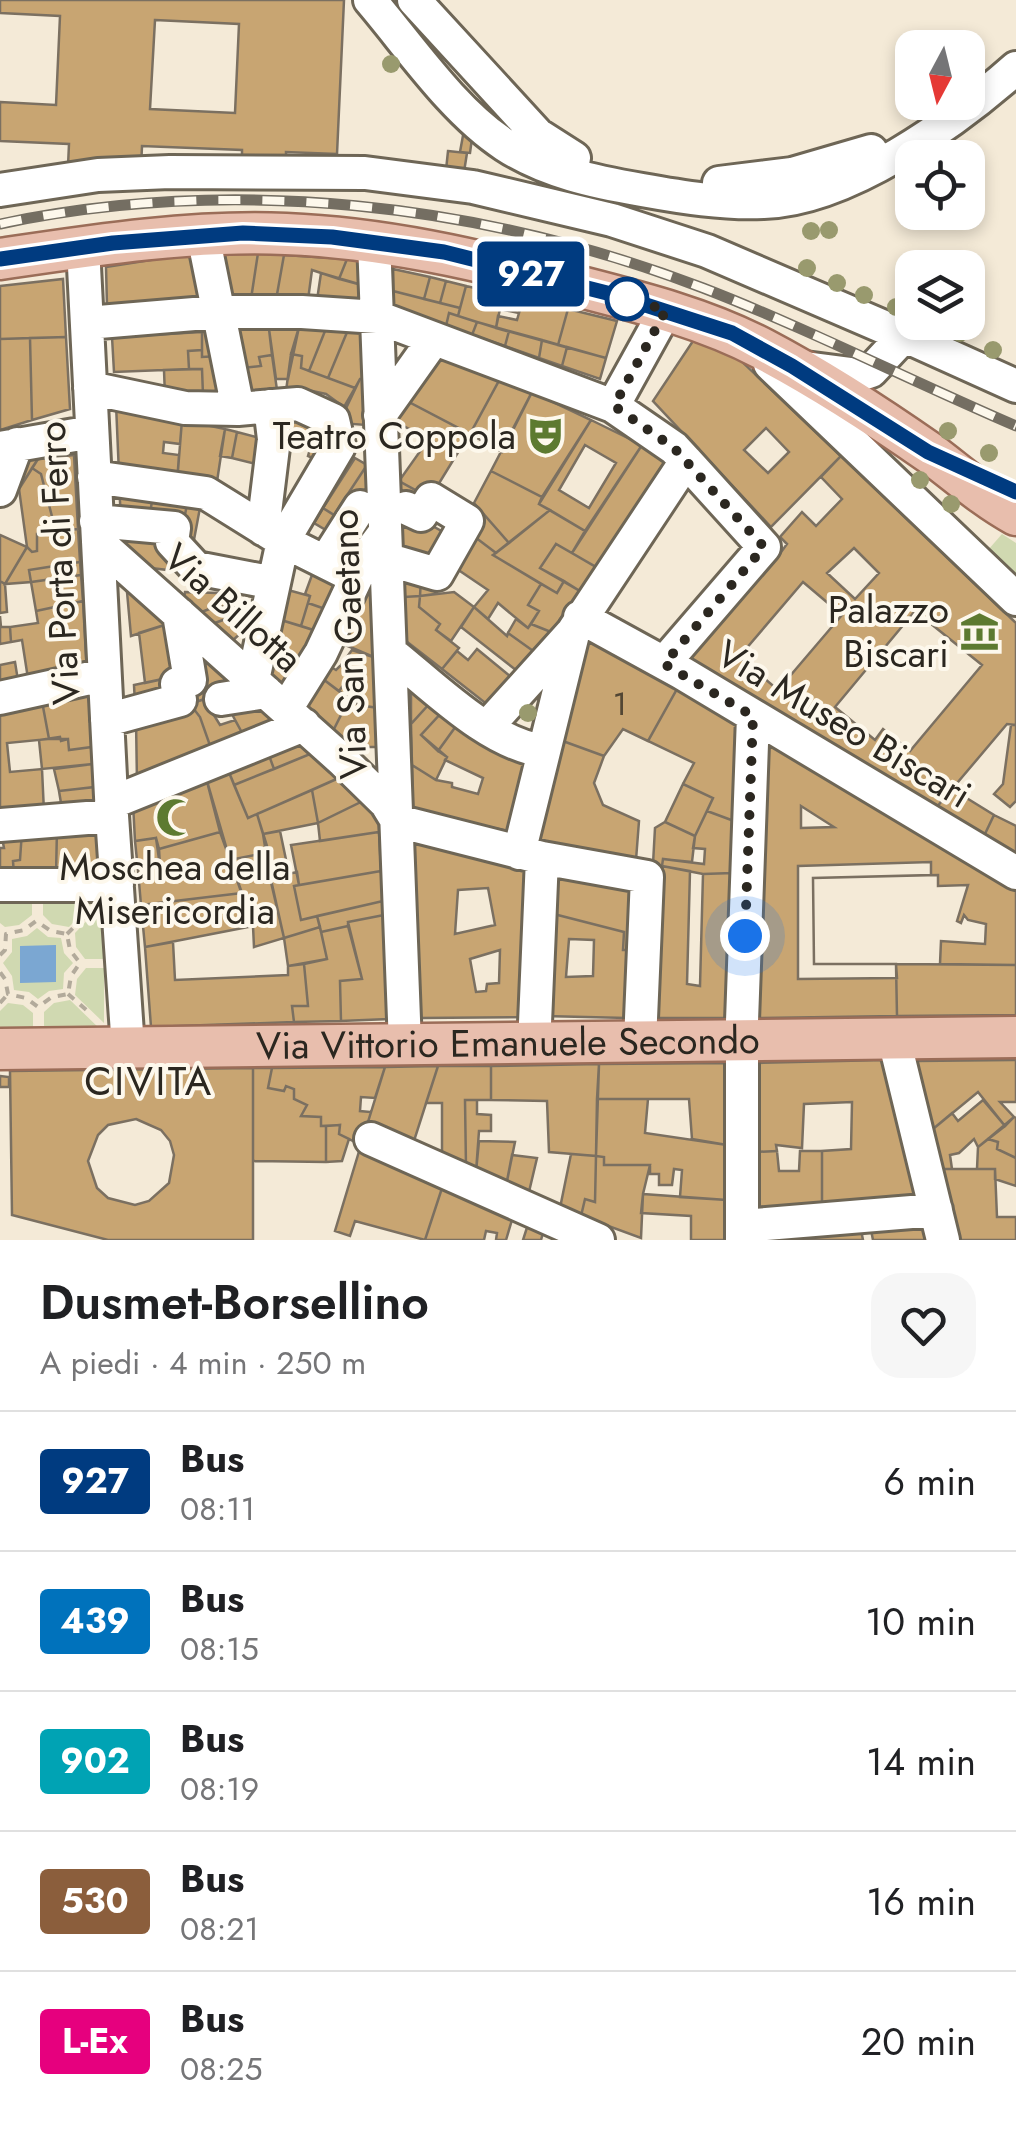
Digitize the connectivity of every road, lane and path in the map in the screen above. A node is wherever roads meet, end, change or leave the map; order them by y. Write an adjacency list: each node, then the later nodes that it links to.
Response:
1 (370, 0): 4 (street)
2 (414, 0): 4 (street)
3 (1016, 68): 4 (street)
4 (945, 122)
5 (0, 168): 6 (street)
6 (98, 175): 7 (street); 16 (street)
7 (0, 190)
8 (202, 235): 9 (main road); 10 (main road); 13 (street)
9 (374, 241): 12 (main road); 14 (street, Via San Gaetano)
10 (83, 246): 11 (main road); 15 (street, Via Porta di Ferro)
11 (0, 259)
12 (666, 310): 17 (main road); 25 (street)
13 (218, 312): 14 (street); 15 (street); 24 (street)
14 (377, 316): 18 (street); 26 (street, Via San Gaetano)
15 (87, 324): 23 (street, Via Porta di Ferro)
16 (895, 332)
17 (732, 333): 21 (main road); 44 (street)
18 (434, 339): 25 (street); 26 (street)
19 (900, 340): 21 (street)
20 (914, 340): 22 (street)
21 (792, 366): 29 (main road)
22 (1016, 386)
23 (90, 388): 24 (street); 27 (street, Via Porta di Ferro)
24 (269, 406): 36 (street); 36 (street)
25 (614, 406): 30 (street)
26 (380, 414): 38 (street, Via San Gaetano)
27 (92, 432): 28 (street); 31 (street, Via Porta di Ferro)
28 (9, 446): 32 (street)
29 (928, 452): 33 (main road); 35 (main road)
30 (680, 454): 46 (street); 48 (street)
31 (94, 477): 36 (street); 37 (street, Via Porta di Ferro)
32 (0, 490)
33 (1016, 492)
34 (360, 508): 39 (street)
35 (1016, 515)
36 (280, 529): 39 (street); 43 (street)
37 (97, 532): 40 (street); 42 (street, Via Billotta); 49 (street, Via Porta di Ferro)
38 (392, 533): 41 (street); 47 (street, Via San Gaetano)
39 (325, 562): 41 (street)
40 (196, 568): 42 (street); 43 (street)
41 (356, 578): 52 (street)
42 (151, 589): 45 (street, Via Billotta)
43 (272, 592): 52 (street)
44 (1016, 599)
45 (179, 614): 52 (street, Via Billotta); 54 (street)
46 (577, 624): 48 (street, Via Museo Biscari); 55 (street); 56 (street)
47 (390, 652): 55 (street); 57 (street, Via San Gaetano)
48 (673, 668): 53 (street, Via Museo Biscari)
49 (104, 675): 50 (street); 54 (street, Via Porta di Ferro)
50 (0, 698)
51 (222, 699): 52 (street)
52 (277, 702): 58 (street, Via Billotta); 59 (street)
53 (753, 716): 63 (street, Via Museo Biscari); 77 (street)
54 (107, 720): 59 (street, Via Porta di Ferro)
55 (487, 727): 56 (street)
56 (544, 751): 62 (street)
57 (394, 759): 58 (street); 60 (street, Via San Gaetano)
58 (342, 760): 60 (street, Via Billotta)
59 (111, 810): 61 (street); 64 (street, Via Porta di Ferro)
60 (397, 821): 62 (street); 79 (street, Via San Gaetano)
61 (0, 824)
62 (531, 856): 74 (street); 78 (street)
63 (1016, 874)
64 (116, 880): 65 (street); 80 (street, Via Porta di Ferro)
65 (0, 885)
66 (0, 928): 67 (path)
67 (6, 934): 68 (path); 71 (path)
68 (0, 955)
69 (0, 972): 70 (path)
70 (8, 994): 71 (path); 72 (path)
71 (68, 994): 73 (path)
72 (0, 1003)
73 (96, 1019)
74 (536, 1023)
75 (1016, 1038): 76 (main road, Via Vittorio Emanuele Secondo)
76 (894, 1039): 77 (main road, Via Vittorio Emanuele Secondo); 83 (street)
77 (742, 1040): 78 (main road, Via Vittorio Emanuele Secondo); 84 (street)
78 (640, 1042): 79 (main road, Via Vittorio Emanuele Secondo)
79 (406, 1044): 80 (main road, Via Vittorio Emanuele Secondo)
80 (128, 1048): 81 (main road, Via Vittorio Emanuele Secondo)
81 (0, 1049)
82 (371, 1139): 85 (street)
83 (940, 1225): 84 (street)
84 (742, 1233)
85 (598, 1240)

